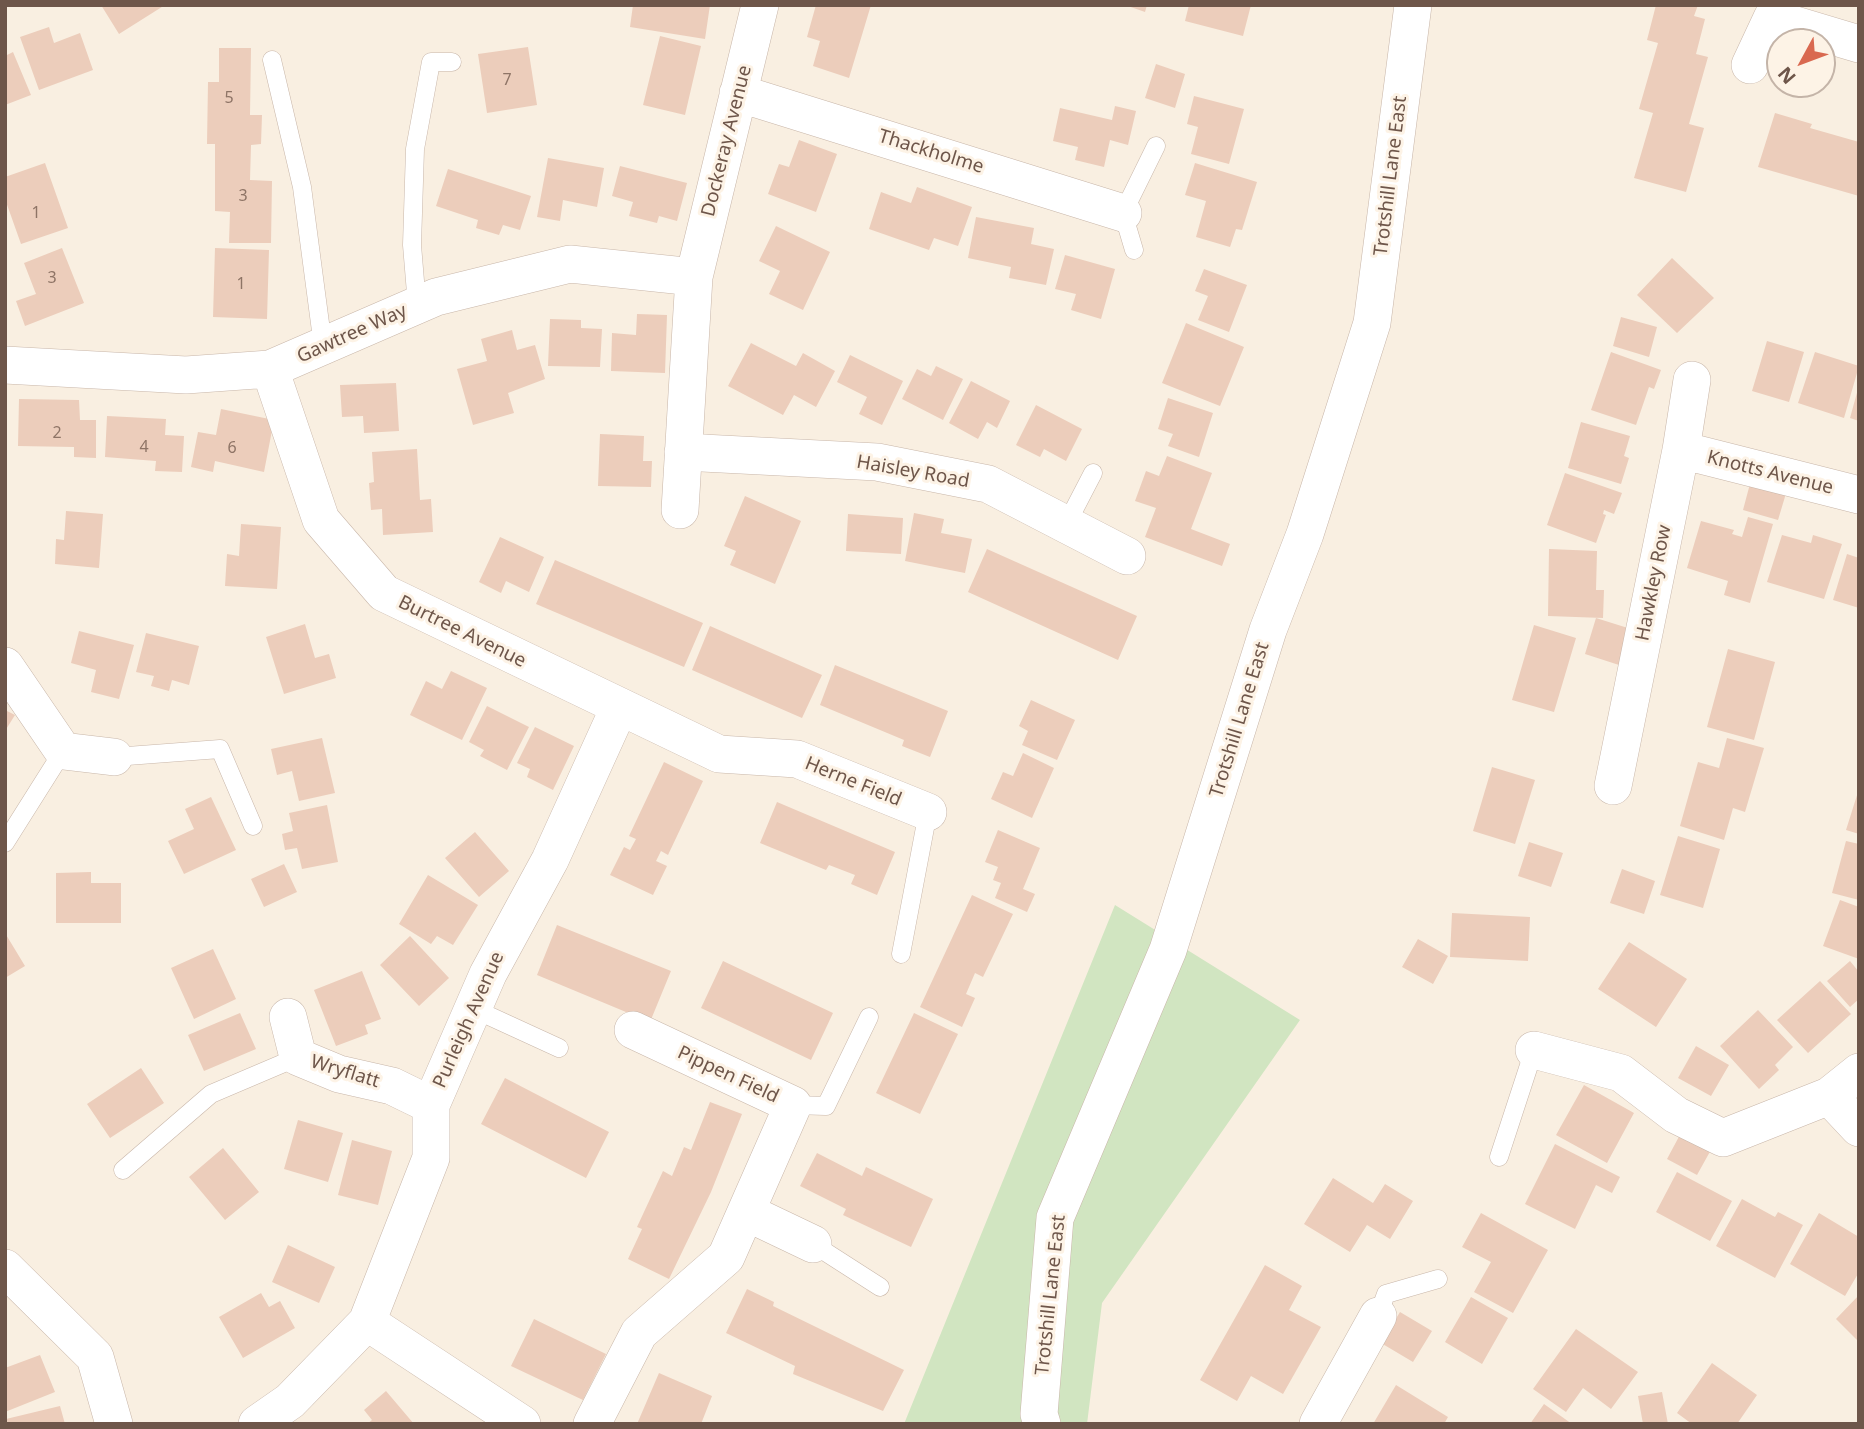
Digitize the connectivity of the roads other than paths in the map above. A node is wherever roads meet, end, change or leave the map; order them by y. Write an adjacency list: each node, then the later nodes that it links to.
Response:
1 (760, 5): 8 (street, Dockeray Avenue)
2 (1413, 5): 59 (street, Trotshill Lane East)
3 (1774, 12): 4 (street); 7 (street)
4 (1859, 44)
5 (272, 60): 14 (lane)
6 (452, 62): 13 (lane)
7 (1749, 65)
8 (738, 93): 10 (street, Thackholme); 12 (street, Dockeray Avenue)
9 (1156, 146): 10 (lane)
10 (1123, 213): 11 (lane)
11 (1134, 250)
12 (694, 277): 13 (street, Gawtree Way); 19 (street)
13 (417, 305): 14 (street, Gawtree Way)
14 (323, 346): 16 (street, Gawtree Way)
15 (5, 365): 16 (street, Gawtree Way)
16 (270, 369): 26 (street, Burtree Avenue)
17 (1692, 380): 18 (street, Hawkley Row)
18 (1681, 450): 21 (street, Knotts Avenue); 29 (street, Hawkley Row)
19 (683, 452): 22 (street); 23 (street, Haisley Road)
20 (1093, 473): 23 (lane)
21 (1859, 495)
22 (680, 510)
23 (1066, 525): 24 (street, Haisley Road)
24 (1127, 556)
25 (5, 666): 27 (street)
26 (619, 708): 30 (street, Herne Field); 34 (street, Purleigh Avenue)
27 (64, 751): 28 (street); 32 (lane)
28 (114, 757): 31 (lane)
29 (1613, 786)
30 (928, 812): 33 (lane)
31 (253, 826)
32 (5, 843)
33 (901, 954)
34 (474, 1009): 38 (lane); 43 (street, Purleigh Avenue)
35 (288, 1017): 40 (street, Wryflatt)
36 (869, 1017): 44 (lane)
37 (633, 1030): 44 (street, Pippen Field)
38 (559, 1048)
39 (1534, 1050): 42 (street); 46 (lane)
40 (298, 1057): 43 (street, Wryflatt); 47 (lane)
41 (1859, 1072): 42 (street)
42 (1829, 1096): 45 (street)
43 (431, 1105): 54 (street, Purleigh Avenue)
44 (793, 1105): 48 (street, Pippen Field)
45 (1859, 1128)
46 (1499, 1157)
47 (122, 1170)
48 (748, 1213): 49 (street); 58 (street, Pippen Field)
49 (813, 1244): 52 (lane)
50 (5, 1268): 55 (street)
51 (1438, 1279): 53 (lane)
52 (880, 1287)
53 (1378, 1315): 60 (street)
54 (367, 1321): 56 (street, Purleigh Avenue); 57 (street)
55 (114, 1424)
56 (257, 1424)
57 (522, 1424)
58 (592, 1424)
59 (1042, 1424)
60 (1318, 1424)

